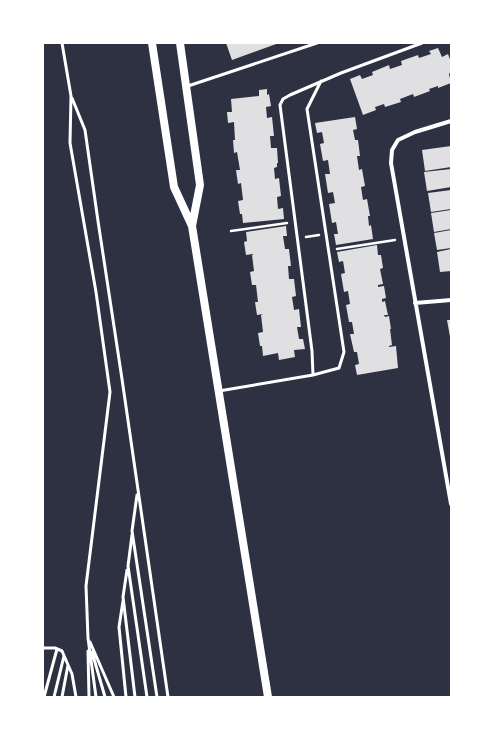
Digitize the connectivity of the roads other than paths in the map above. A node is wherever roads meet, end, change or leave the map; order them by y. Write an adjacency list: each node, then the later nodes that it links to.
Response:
1 (62, 43): 8 (lane)
2 (152, 43): 10 (main road)
3 (180, 43): 7 (main road)
4 (317, 43): 7 (lane)
5 (422, 43): 6 (lane)
6 (321, 81): 13 (lane); 13 (lane)
7 (186, 87): 10 (main road)
8 (71, 96): 15 (lane); 20 (lane)
9 (451, 120): 12 (street)
10 (192, 226): 14 (main road)
11 (451, 300): 12 (street)
12 (415, 302): 16 (street)
13 (313, 375): 14 (lane)
14 (219, 391): 40 (main road)
15 (138, 490): 17 (lane); 39 (lane)
16 (451, 504)
17 (132, 531): 18 (lane); 38 (lane)
18 (128, 566): 19 (lane); 37 (lane)
19 (123, 597): 35 (lane); 36 (lane)
20 (88, 638): 31 (lane); 32 (lane); 33 (lane); 34 (lane)
21 (43, 648): 22 (lane)
22 (57, 649): 23 (lane); 26 (lane)
23 (64, 655): 24 (lane); 27 (lane)
24 (68, 665): 25 (lane); 28 (lane)
25 (74, 686): 29 (lane); 30 (lane)
26 (44, 697)
27 (54, 697)
28 (62, 697)
29 (73, 697)
30 (76, 697)
31 (89, 697)
32 (96, 697)
33 (105, 697)
34 (114, 697)
35 (126, 697)
36 (135, 697)
37 (147, 697)
38 (157, 697)
39 (168, 697)
40 (268, 697)

